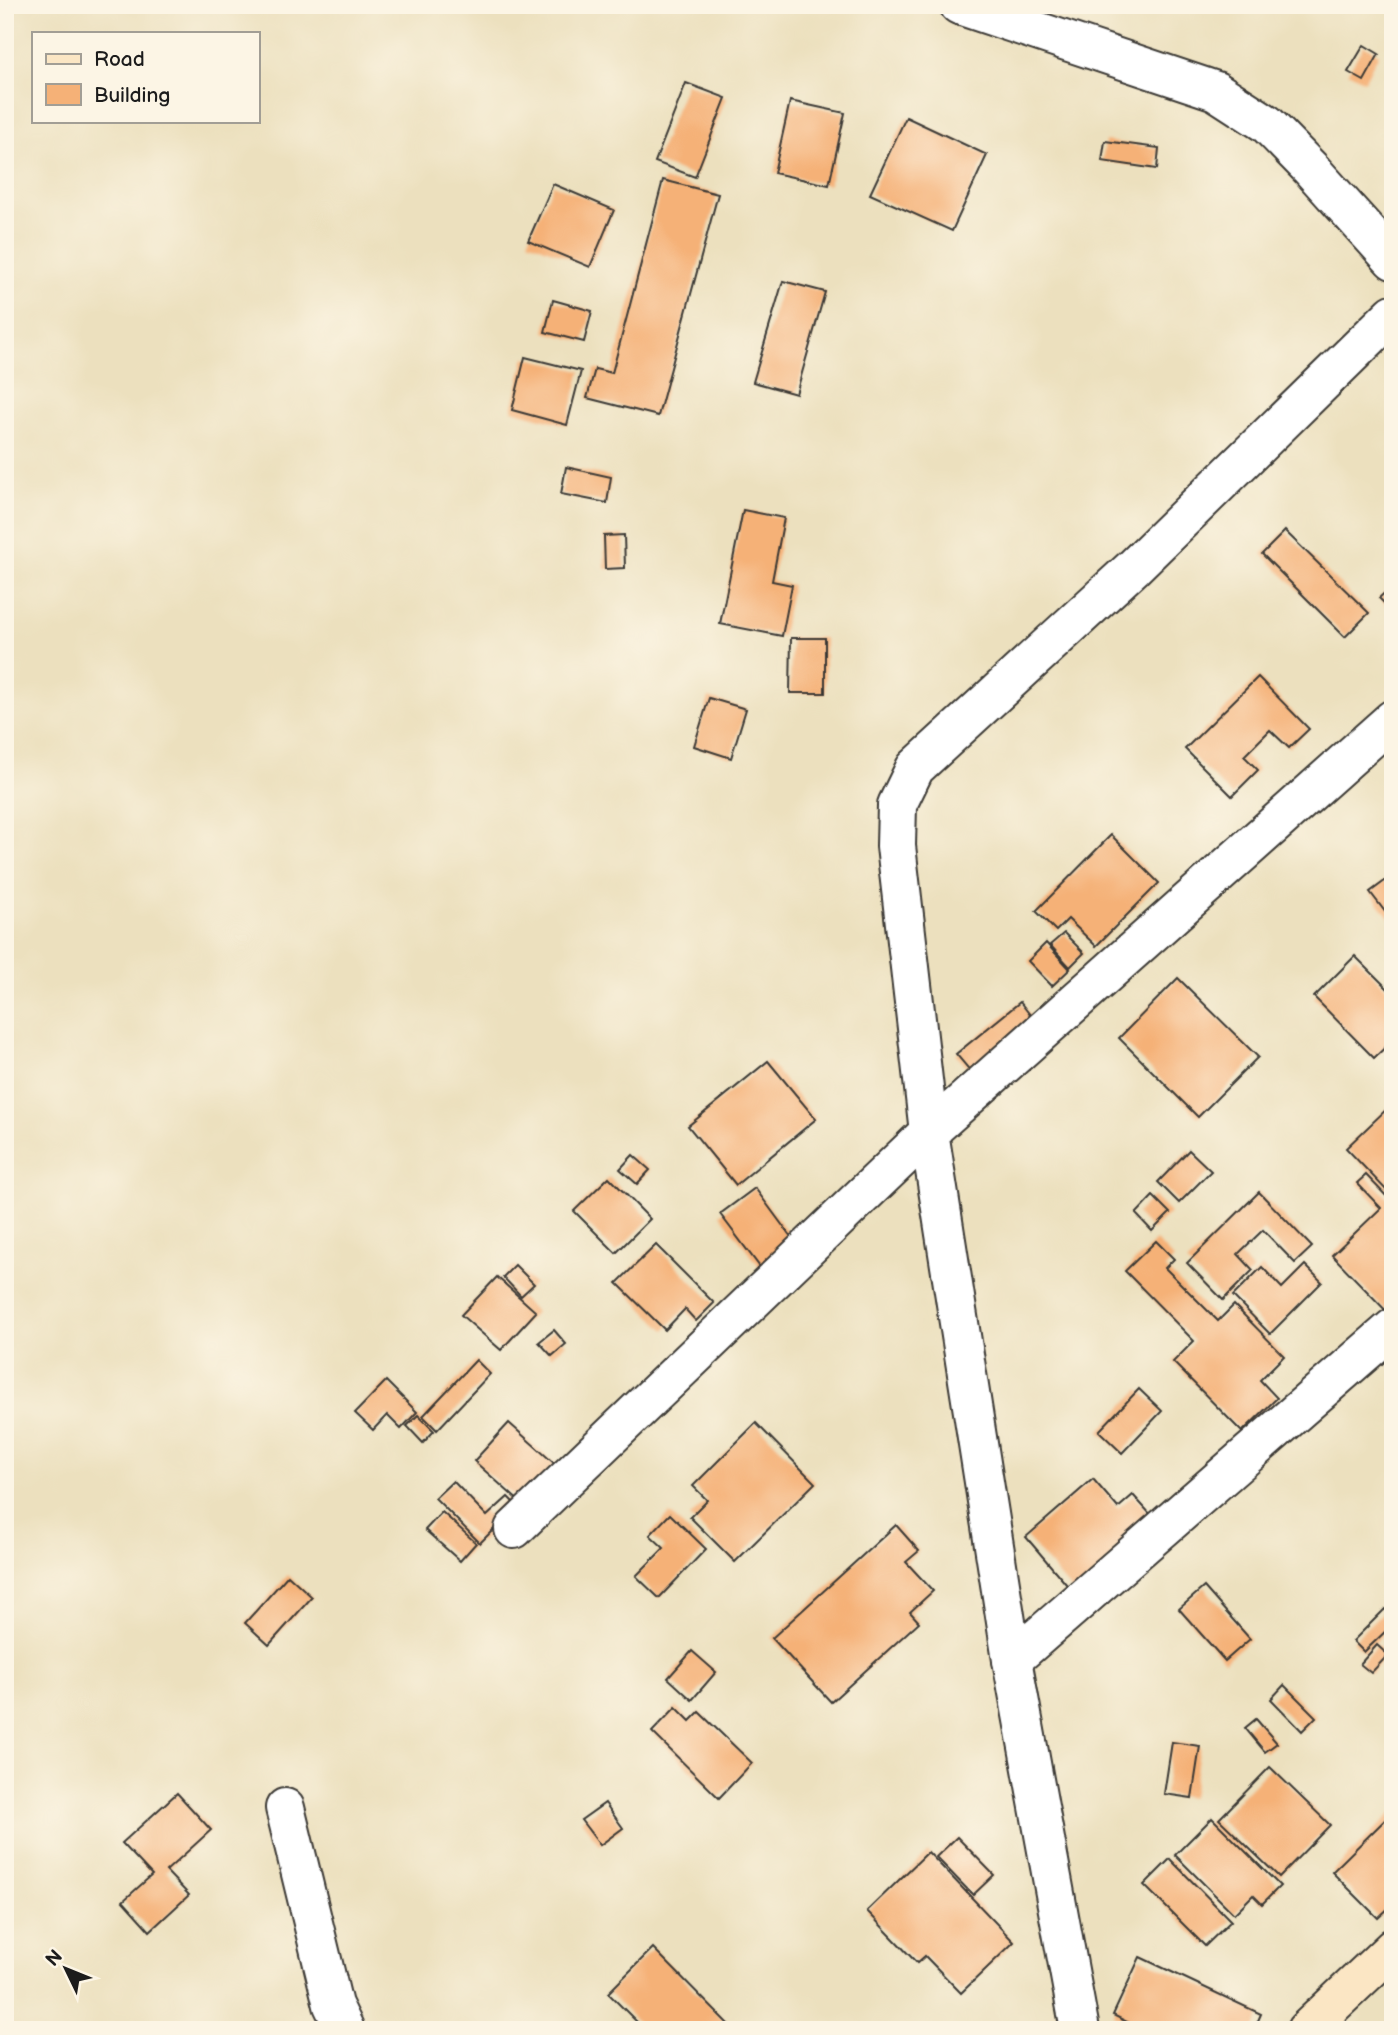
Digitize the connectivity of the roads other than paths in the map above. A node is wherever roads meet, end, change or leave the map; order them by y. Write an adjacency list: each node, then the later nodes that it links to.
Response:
1 (959, 5): 2 (street)
2 (1393, 260)
3 (1393, 314): 5 (street)
4 (1393, 719): 5 (street)
5 (929, 1132): 7 (street); 8 (street)
6 (1393, 1328): 8 (street)
7 (514, 1529)
8 (1012, 1660): 12 (street)
9 (285, 1808): 11 (street)
10 (1393, 1948): 13 (main road)
11 (345, 2030)
12 (1080, 2030)
13 (1306, 2030)

